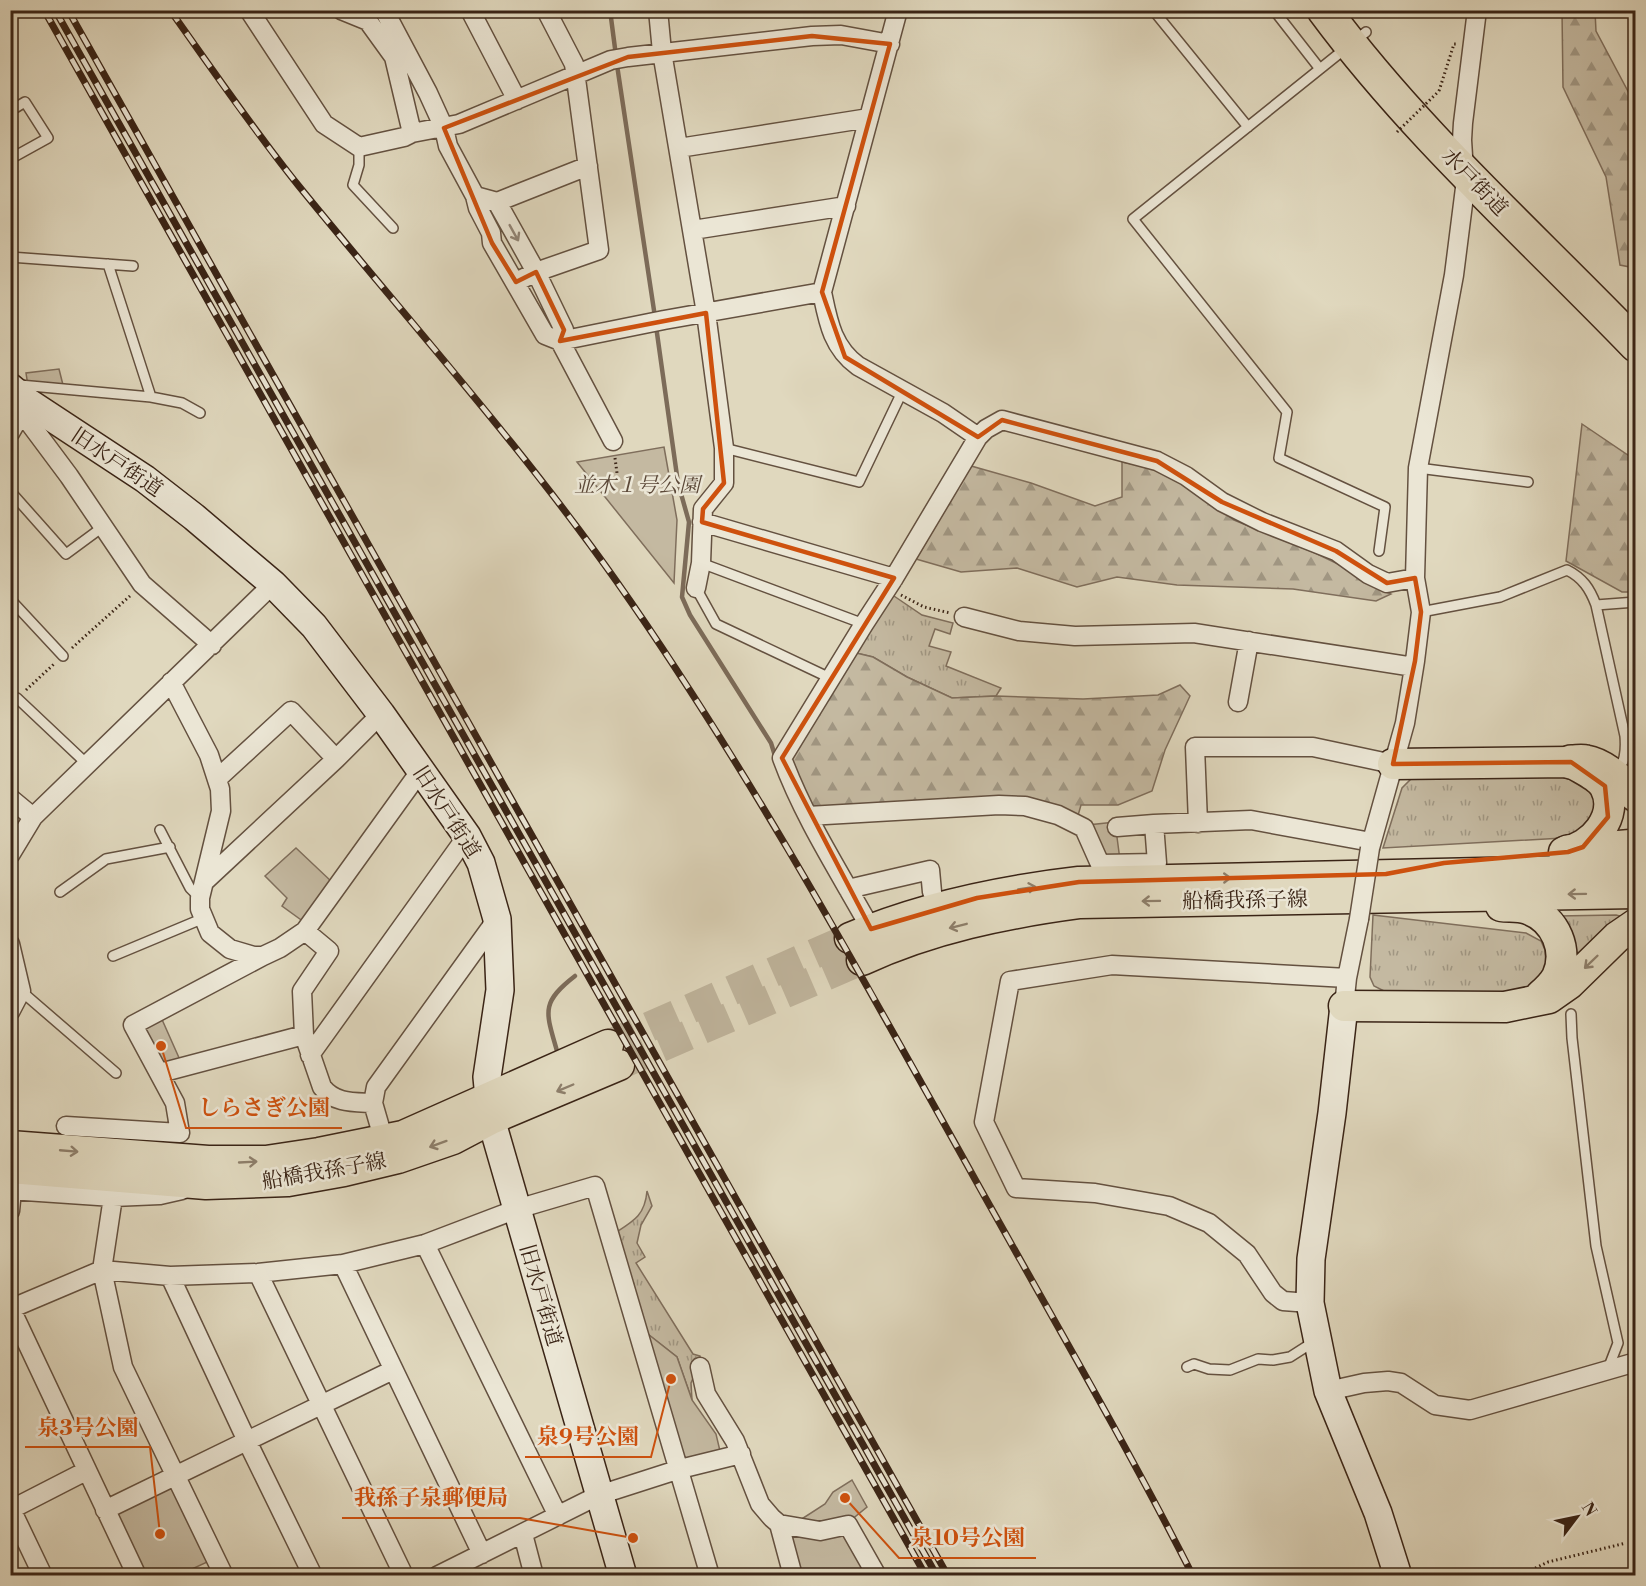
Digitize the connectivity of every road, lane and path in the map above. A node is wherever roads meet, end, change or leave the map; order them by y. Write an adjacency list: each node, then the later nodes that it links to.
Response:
1 (249, 10): 26 (street)
2 (341, 10): 24 (street)
3 (384, 10): 22 (street)
4 (470, 10): 18 (street)
5 (546, 10): 17 (street)
6 (898, 10): 13 (street)
7 (1153, 10): 21 (lane)
8 (1274, 10): 16 (lane)
9 (1324, 10): 12 (highway, 水戸街道)
10 (1477, 10): 25 (street)
11 (664, 11): 15 (street)
12 (1355, 29): 16 (lane); 25 (highway, 水戸街道); 30 (highway, 水戸街道)
13 (890, 44): 15 (street); 20 (street)
14 (1454, 44): 23 (path, bridge)
15 (662, 52): 17 (street); 27 (street)
16 (1320, 69): 21 (lane)
17 (576, 75): 18 (street); 29 (street)
18 (516, 100): 22 (street)
19 (10, 111): 28 (lane)
20 (869, 118): 27 (street); 33 (street)
21 (1248, 127): 60 (lane)
22 (444, 128): 24 (street); 31 (street)
23 (1397, 132)
24 (412, 133): 26 (street)
25 (1462, 140): 30 (street); 43 (highway, 水戸街道)
26 (359, 147): 34 (lane)
27 (680, 148): 35 (street)
28 (10, 159)
29 (588, 166): 32 (street); 39 (street)
30 (1465, 173): 43 (highway, 水戸街道); 55 (street)
31 (475, 196): 32 (street); 40 (street)
32 (497, 202): 39 (street, one-way to 39)
33 (846, 206): 35 (street); 41 (street)
34 (393, 228)
35 (693, 230): 42 (street)
36 (10, 257): 37 (lane)
37 (108, 264): 38 (lane); 49 (lane)
38 (132, 266)
39 (536, 272): 40 (street); 44 (street)
40 (516, 282): 44 (street)
41 (822, 292): 42 (street); 47 (street)
42 (706, 313): 44 (street); 54 (street)
43 (1621, 316): 45 (highway, 水戸街道); 46 (highway)
44 (560, 341): 53 (street)
45 (1635, 345)
46 (1635, 358)
47 (903, 390): 52 (street); 54 (lane)
48 (18, 397): 49 (lane); 51 (street); 59 (street); 64 (street, 旧水戸街道)
49 (151, 397): 50 (lane)
50 (200, 412)
51 (10, 433)
52 (978, 437): 62 (street); 63 (street)
53 (613, 441)
54 (724, 447): 58 (street)
55 (1418, 468): 56 (lane); 62 (street)
56 (1528, 482)
57 (10, 491): 59 (lane)
58 (702, 522): 61 (street); 63 (street)
59 (104, 526): 65 (street)
60 (1379, 551)
61 (700, 563): 66 (street); 72 (lane)
62 (1415, 578): 70 (street)
63 (891, 583): 71 (path); 72 (street)
64 (273, 584): 74 (street); 81 (street, 旧水戸街道)
65 (142, 585): 74 (street); 75 (path)
66 (696, 588): 77 (lane)
67 (10, 599): 75 (lane)
68 (1635, 602): 69 (lane)
69 (1596, 605): 70 (lane); 88 (lane)
70 (1420, 612): 76 (street)
71 (964, 617): 73 (street)
72 (864, 624): 77 (street)
73 (1249, 641): 76 (street); 80 (street)
74 (212, 645): 78 (street)
75 (63, 656): 79 (path)
76 (1414, 667): 84 (street)
77 (830, 678): 90 (street)
78 (171, 682): 85 (street); 87 (street)
79 (17, 698): 85 (lane)
80 (1238, 702)
81 (381, 714): 82 (street); 86 (street, 旧水戸街道)
82 (336, 759): 87 (street); 106 (street)
83 (1571, 762): 84 (main road); 88 (highway)
84 (1393, 764): 92 (street); 97 (street)
85 (87, 765): 91 (street)
86 (421, 770): 96 (street, 旧水戸街道); 113 (street)
87 (217, 779): 106 (street)
88 (1618, 786): 101 (main road)
89 (10, 798): 91 (street)
90 (808, 816): 102 (street); 105 (street)
91 (33, 817): 100 (street)
92 (1198, 823): 93 (street); 97 (street)
93 (1155, 824): 94 (street); 102 (street)
94 (1118, 827)
95 (160, 830): 99 (lane)
96 (467, 836): 111 (street, 旧水戸街道); 123 (street)
97 (1371, 845): 118 (street, bridge)
98 (1635, 846): 101 (highway)
99 (170, 847): 106 (lane); 107 (lane)
100 (10, 855)
101 (1571, 862): 103 (highway); 104 (main road, 船橋我孫子線)
102 (1159, 871): 104 (main road, 船橋我孫子線, one-way to 104); 114 (main road, 船橋我孫子線, one-way to 102)
103 (1635, 871)
104 (1394, 885): 109 (main road, 船橋我孫子線, one-way to 104); 114 (main road, 船橋我孫子線, one-way to 114); 120 (main road)
105 (848, 889): 108 (street); 114 (street)
106 (202, 890): 110 (street)
107 (60, 892)
108 (932, 892)
109 (1635, 893)
110 (204, 918): 116 (lane); 117 (street)
111 (497, 919): 127 (street); 128 (street, 旧水戸街道)
112 (1635, 924): 120 (main road, one-way to 120)
113 (306, 931): 117 (street); 122 (street)
114 (861, 942)
115 (10, 944): 119 (street)
116 (112, 956)
117 (263, 956): 125 (street)
118 (1345, 992): 120 (main road); 142 (street); 142 (street)
119 (14, 1003): 126 (lane)
120 (1523, 1004)
121 (1571, 1014): 149 (lane)
122 (304, 1035): 123 (street); 125 (street)
123 (310, 1055): 127 (street)
124 (613, 1055): 128 (main road, 船橋我孫子線)
125 (160, 1073): 129 (street)
126 (116, 1074)
127 (373, 1103): 130 (street)
128 (489, 1108): 130 (main road, 船橋我孫子線); 133 (main road, 船橋我孫子線, one-way to 133); 135 (street, 旧水戸街道)
129 (66, 1126)
130 (384, 1141): 131 (main road, 船橋我孫子線, one-way to 130)
131 (10, 1146)
132 (11, 1182): 133 (main road, 船橋我孫子線); 134 (street); 136 (street)
133 (206, 1184): 134 (street)
134 (112, 1197): 139 (street)
135 (517, 1209): 137 (street); 154 (street); 157 (street, 旧水戸街道)
136 (10, 1211)
137 (425, 1244): 138 (street); 160 (street)
138 (343, 1264): 140 (street); 148 (street)
139 (102, 1270): 141 (street); 143 (street); 156 (street)
140 (258, 1273): 141 (street); 151 (street)
141 (170, 1276): 152 (street)
142 (1310, 1303): 144 (street)
143 (11, 1309): 155 (street)
144 (1317, 1339): 147 (lane); 150 (street)
145 (1635, 1362): 149 (street)
146 (700, 1367): 153 (street)
147 (1187, 1367)
148 (393, 1370): 151 (street); 164 (street)
149 (1608, 1370): 150 (street)
150 (1328, 1391): 176 (street)
151 (322, 1405): 152 (street); 169 (street)
152 (247, 1441): 156 (street); 168 (street)
153 (741, 1454): 154 (street); 161 (street)
154 (680, 1469): 157 (street); 173 (street)
155 (86, 1471): 158 (street); 159 (street)
156 (176, 1476): 159 (street); 167 (street)
157 (599, 1495): 160 (street); 172 (street, 旧水戸街道)
158 (11, 1509): 165 (street)
159 (105, 1510): 166 (street)
160 (558, 1516): 162 (street)
161 (778, 1524): 174 (street); 175 (street)
162 (523, 1534): 164 (street); 171 (street)
163 (1626, 1543): 177 (path)
164 (482, 1554): 170 (street)
165 (43, 1575)
166 (137, 1575)
167 (224, 1575)
168 (313, 1575)
169 (404, 1575)
170 (437, 1575)
171 (534, 1575)
172 (623, 1575)
173 (710, 1575)
174 (793, 1575)
175 (877, 1575)
176 (1398, 1575)
177 (1519, 1575)

